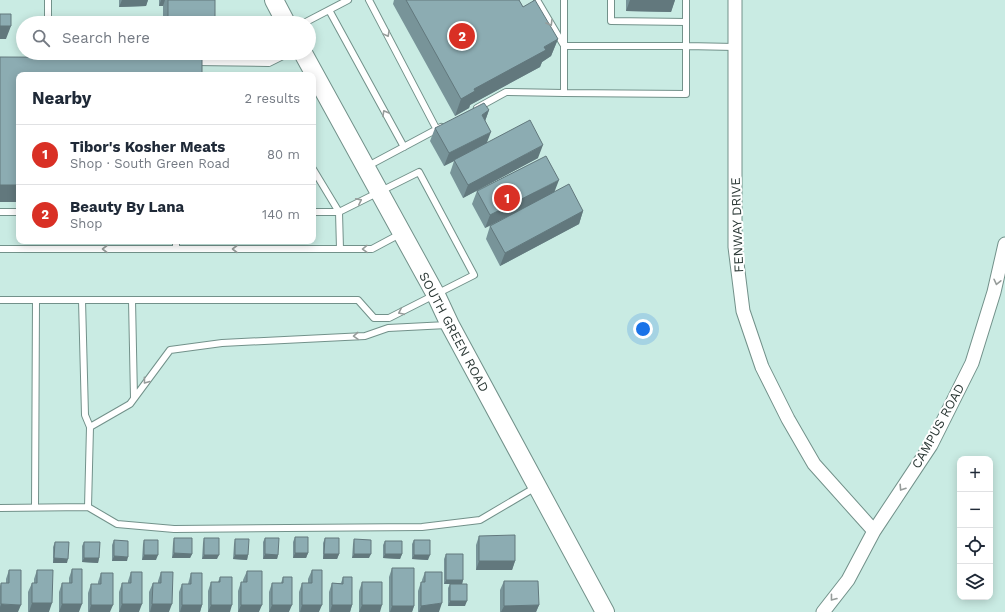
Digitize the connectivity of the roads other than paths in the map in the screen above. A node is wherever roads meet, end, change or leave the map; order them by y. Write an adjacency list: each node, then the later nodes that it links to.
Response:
1 (48, 0): 11 (lane)
2 (348, 0): 10 (lane)
3 (369, 0): 28 (lane, one-way to 28)
4 (537, 0): 15 (lane, one-way to 15)
5 (564, 0): 15 (lane)
6 (611, 0): 14 (lane)
7 (686, 0): 14 (lane)
8 (736, 0): 17 (street, FENWAY DRIVE)
9 (277, 1): 12 (main road)
10 (329, 10): 13 (lane); 29 (lane, one-way to 10)
11 (48, 16)
12 (283, 16)
13 (316, 17)
14 (686, 22): 16 (lane)
15 (564, 46): 16 (lane); 25 (lane)
16 (686, 46): 17 (lane); 25 (lane)
17 (736, 46): 55 (street, FENWAY DRIVE)
18 (48, 60): 21 (lane)
19 (274, 60): 22 (lane)
20 (306, 60): 23 (main road, SOUTH GREEN ROAD)
21 (64, 61)
22 (190, 62)
23 (311, 72)
24 (316, 82): 30 (main road, SOUTH GREEN ROAD)
25 (564, 93): 26 (lane)
26 (471, 111)
27 (451, 122): 28 (lane)
28 (437, 130): 29 (lane)
29 (404, 147): 30 (lane)
30 (365, 168): 32 (main road, SOUTH GREEN ROAD)
31 (316, 175): 36 (lane)
32 (377, 192): 36 (lane, one-way to 32); 37 (main road, SOUTH GREEN ROAD); 43 (lane)
33 (0, 212): 34 (lane)
34 (16, 212)
35 (316, 212): 36 (lane)
36 (339, 212): 42 (lane)
37 (400, 234): 42 (lane, one-way to 42); 43 (main road, SOUTH GREEN ROAD)
38 (176, 244): 41 (lane)
39 (1005, 244): 55 (street, CAMPUS ROAD, one-way to 55)
40 (0, 249): 41 (lane, one-way to 40)
41 (176, 249): 42 (lane, one-way to 41)
42 (340, 249)
43 (436, 295): 47 (lane, one-way to 47); 48 (main road, SOUTH GREEN ROAD)
44 (0, 300): 45 (lane)
45 (36, 300): 46 (lane); 52 (lane)
46 (82, 300): 47 (lane); 50 (lane)
47 (132, 300): 49 (lane)
48 (450, 325): 49 (lane, one-way to 49); 51 (main road, SOUTH GREEN ROAD)
49 (134, 398): 50 (lane)
50 (90, 427): 53 (lane)
51 (537, 487): 53 (lane); 56 (main road, SOUTH GREEN ROAD)
52 (35, 507): 53 (lane); 54 (lane)
53 (88, 507)
54 (0, 508)
55 (874, 531): 57 (street, CAMPUS ROAD, one-way to 57)
56 (605, 612)
57 (823, 612)

